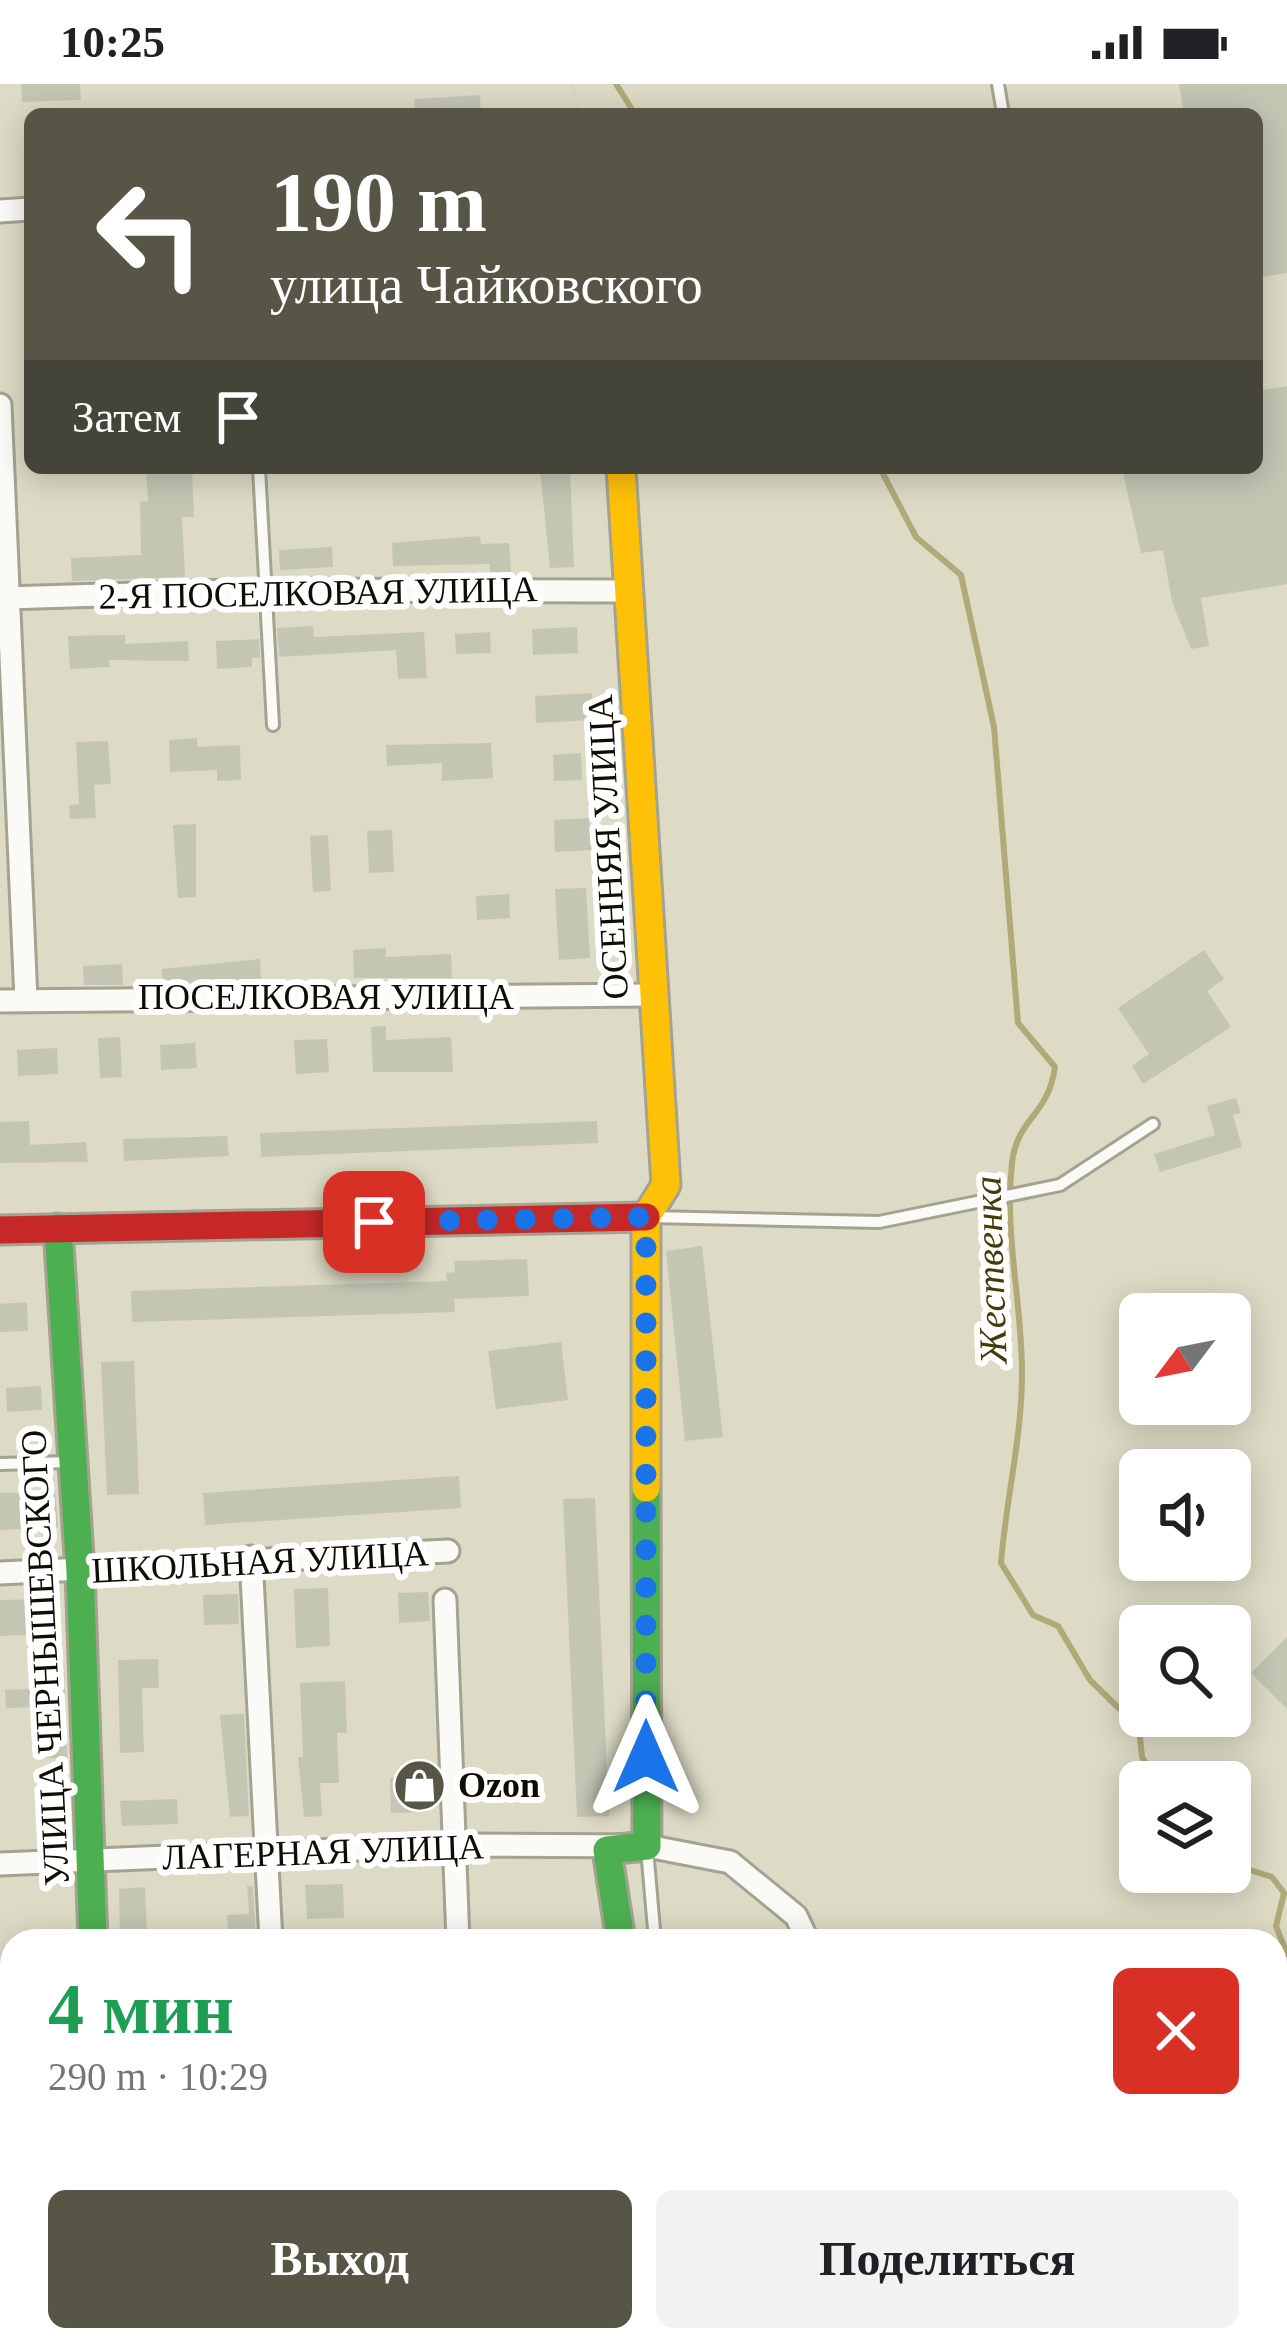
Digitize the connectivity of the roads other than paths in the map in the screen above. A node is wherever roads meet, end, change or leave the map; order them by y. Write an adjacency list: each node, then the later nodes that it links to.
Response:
1 (0, 405): 6 (street)
2 (259, 474): 4 (lane)
3 (621, 474): 5 (street, ОСЕННЯЯ УЛИЦА)
4 (263, 590): 5 (street, 2-Я ПОСЕЛКОВАЯ УЛИЦА); 6 (street, 2-Я ПОСЕЛКОВАЯ УЛИЦА); 7 (lane)
5 (630, 591): 8 (street, ОСЕННЯЯ УЛИЦА)
6 (6, 598): 9 (street)
7 (273, 725)
8 (651, 995): 9 (street, ПОСЕЛКОВАЯ УЛИЦА); 12 (street, ОСЕННЯЯ УЛИЦА)
9 (26, 1000): 10 (street, ПОСЕЛКОВАЯ УЛИЦА)
10 (0, 1001)
11 (1153, 1124): 12 (lane)
12 (646, 1217): 13 (street); 23 (street, ОСЕННЯЯ УЛИЦА)
13 (58, 1228): 14 (street); 15 (street, УЛИЦА ЧЕРНЫШЕВСКОГО)
14 (0, 1231)
15 (73, 1461): 16 (lane); 19 (street, УЛИЦА ЧЕРНЫШЕВСКОГО)
16 (0, 1464)
17 (448, 1551): 18 (street, ШКОЛЬНАЯ УЛИЦА)
18 (251, 1557): 19 (street, ШКОЛЬНАЯ УЛИЦА); 24 (street)
19 (80, 1572): 20 (street, ШКОЛЬНАЯ УЛИЦА); 25 (street, УЛИЦА ЧЕРНЫШЕВСКОГО)
20 (0, 1573)
21 (445, 1600): 22 (street)
22 (455, 1845): 23 (street, ЛАГЕРНАЯ УЛИЦА); 24 (street, ЛАГЕРНАЯ УЛИЦА); 29 (street)
23 (647, 1846): 30 (street); 31 (lane); 32 (street, ЛАГЕРНАЯ УЛИЦА)
24 (268, 1853): 25 (street, ЛАГЕРНАЯ УЛИЦА); 28 (street)
25 (93, 1861): 26 (street, ЛАГЕРНАЯ УЛИЦА); 27 (street, УЛИЦА ЧЕРНЫШЕВСКОГО)
26 (0, 1864)
27 (93, 1929)
28 (271, 1929)
29 (458, 1929)
30 (619, 1929)
31 (654, 1929)
32 (802, 1929)

